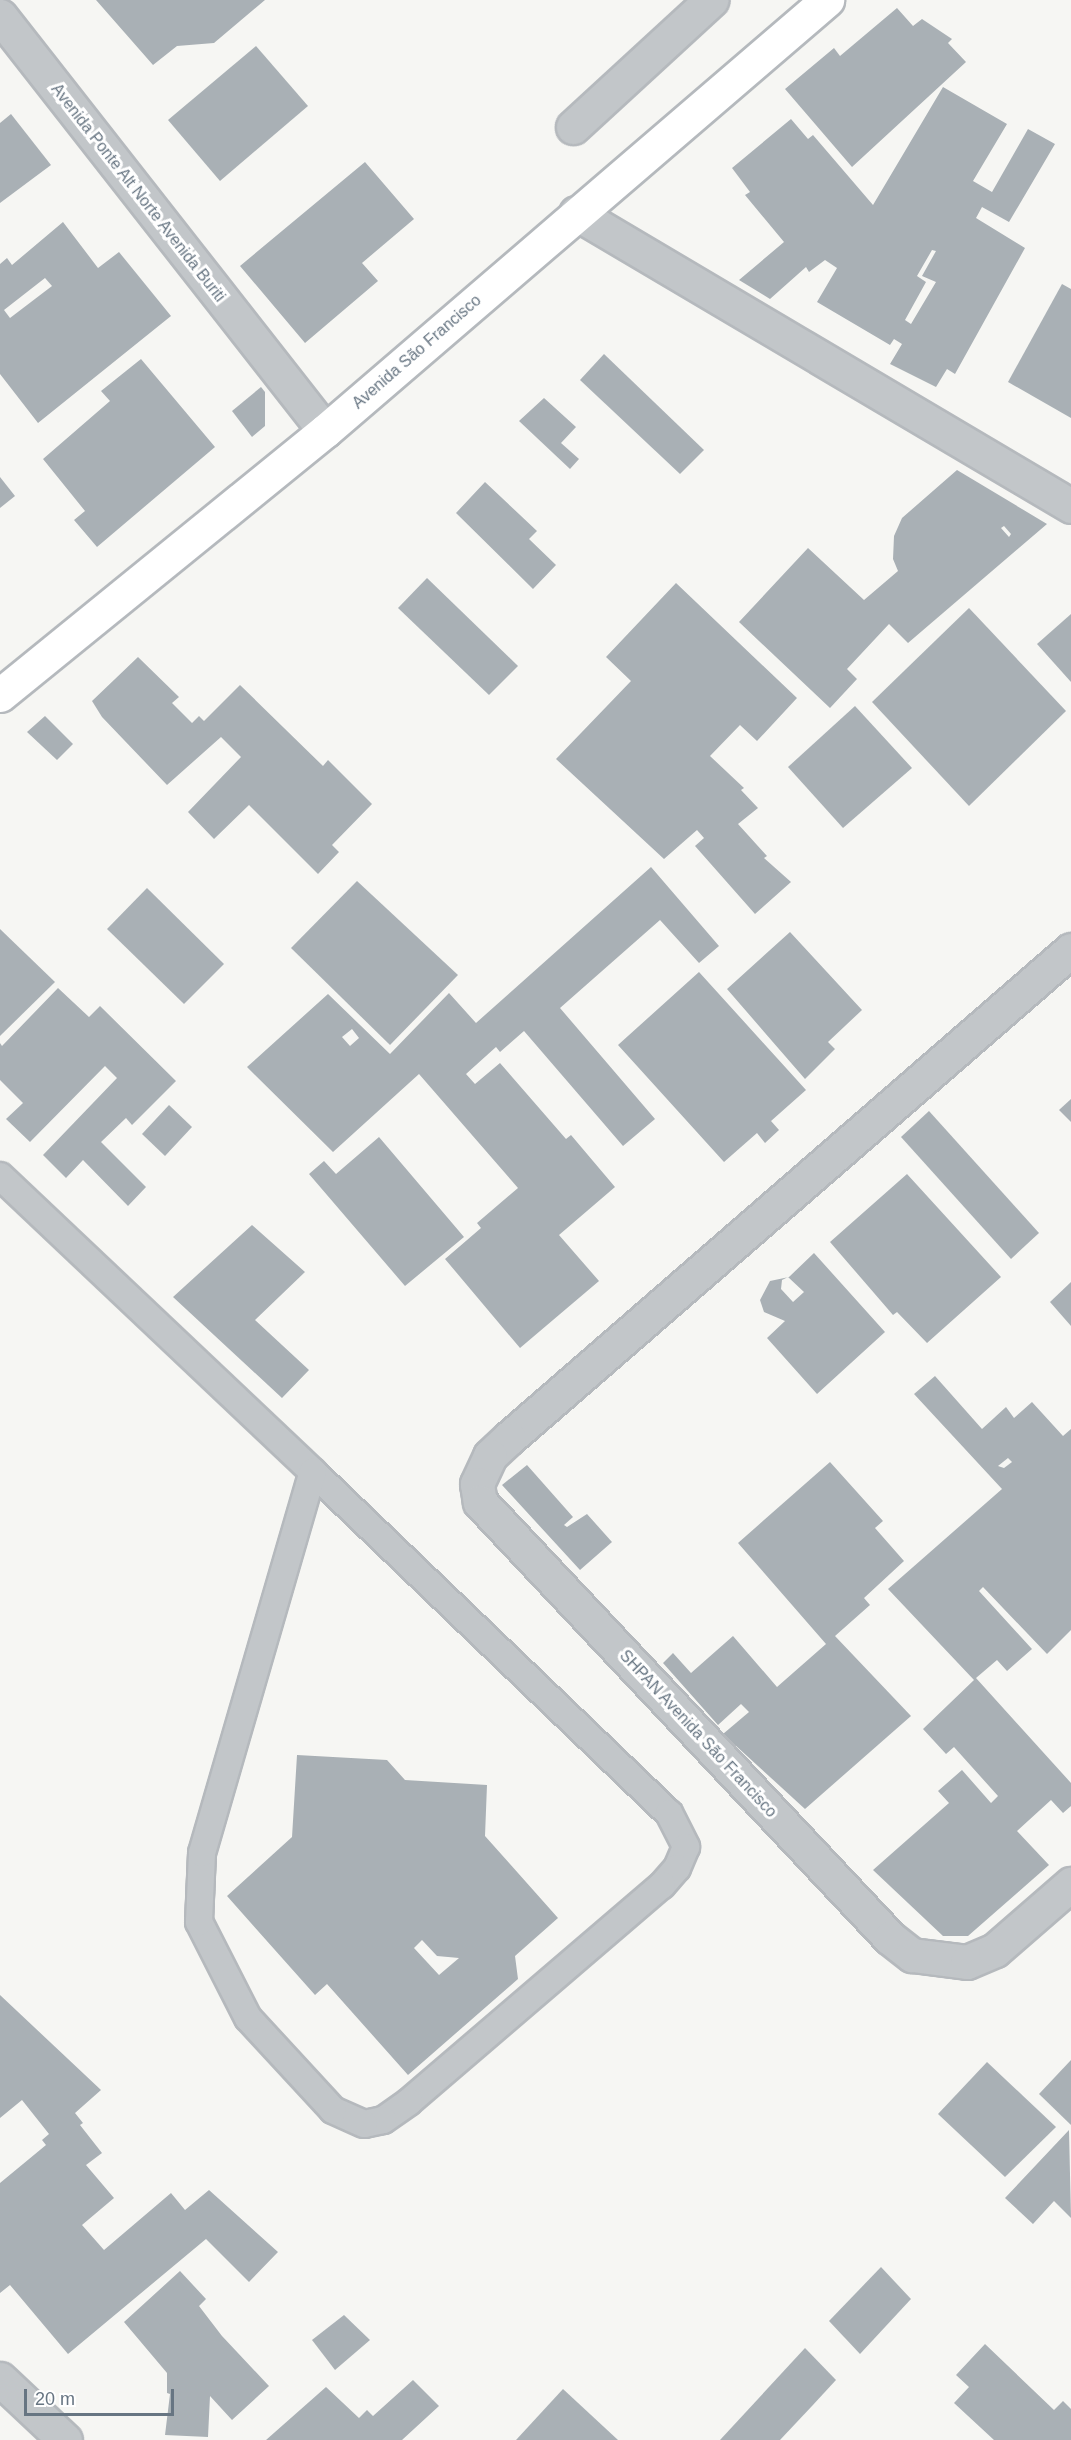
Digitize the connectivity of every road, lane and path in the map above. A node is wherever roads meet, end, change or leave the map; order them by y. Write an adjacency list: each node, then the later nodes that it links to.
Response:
1 (711, 0): 4 (street)
2 (827, 0): 5 (street, Avenida São Francisco)
3 (0, 16): 6 (street, Avenida Ponte Alt Norte Avenida Buriti)
4 (573, 127)
5 (576, 213): 6 (street, Avenida São Francisco); 7 (street)
6 (326, 432): 8 (street, Avenida São Francisco)
7 (1071, 506)
8 (0, 695)
9 (1071, 950): 12 (street, SHPAN Avenida São Francisco)
10 (0, 1176): 11 (lane)
11 (313, 1472): 11 (lane)
12 (1071, 1884)
13 (0, 2379): 14 (street)
14 (65, 2440)

